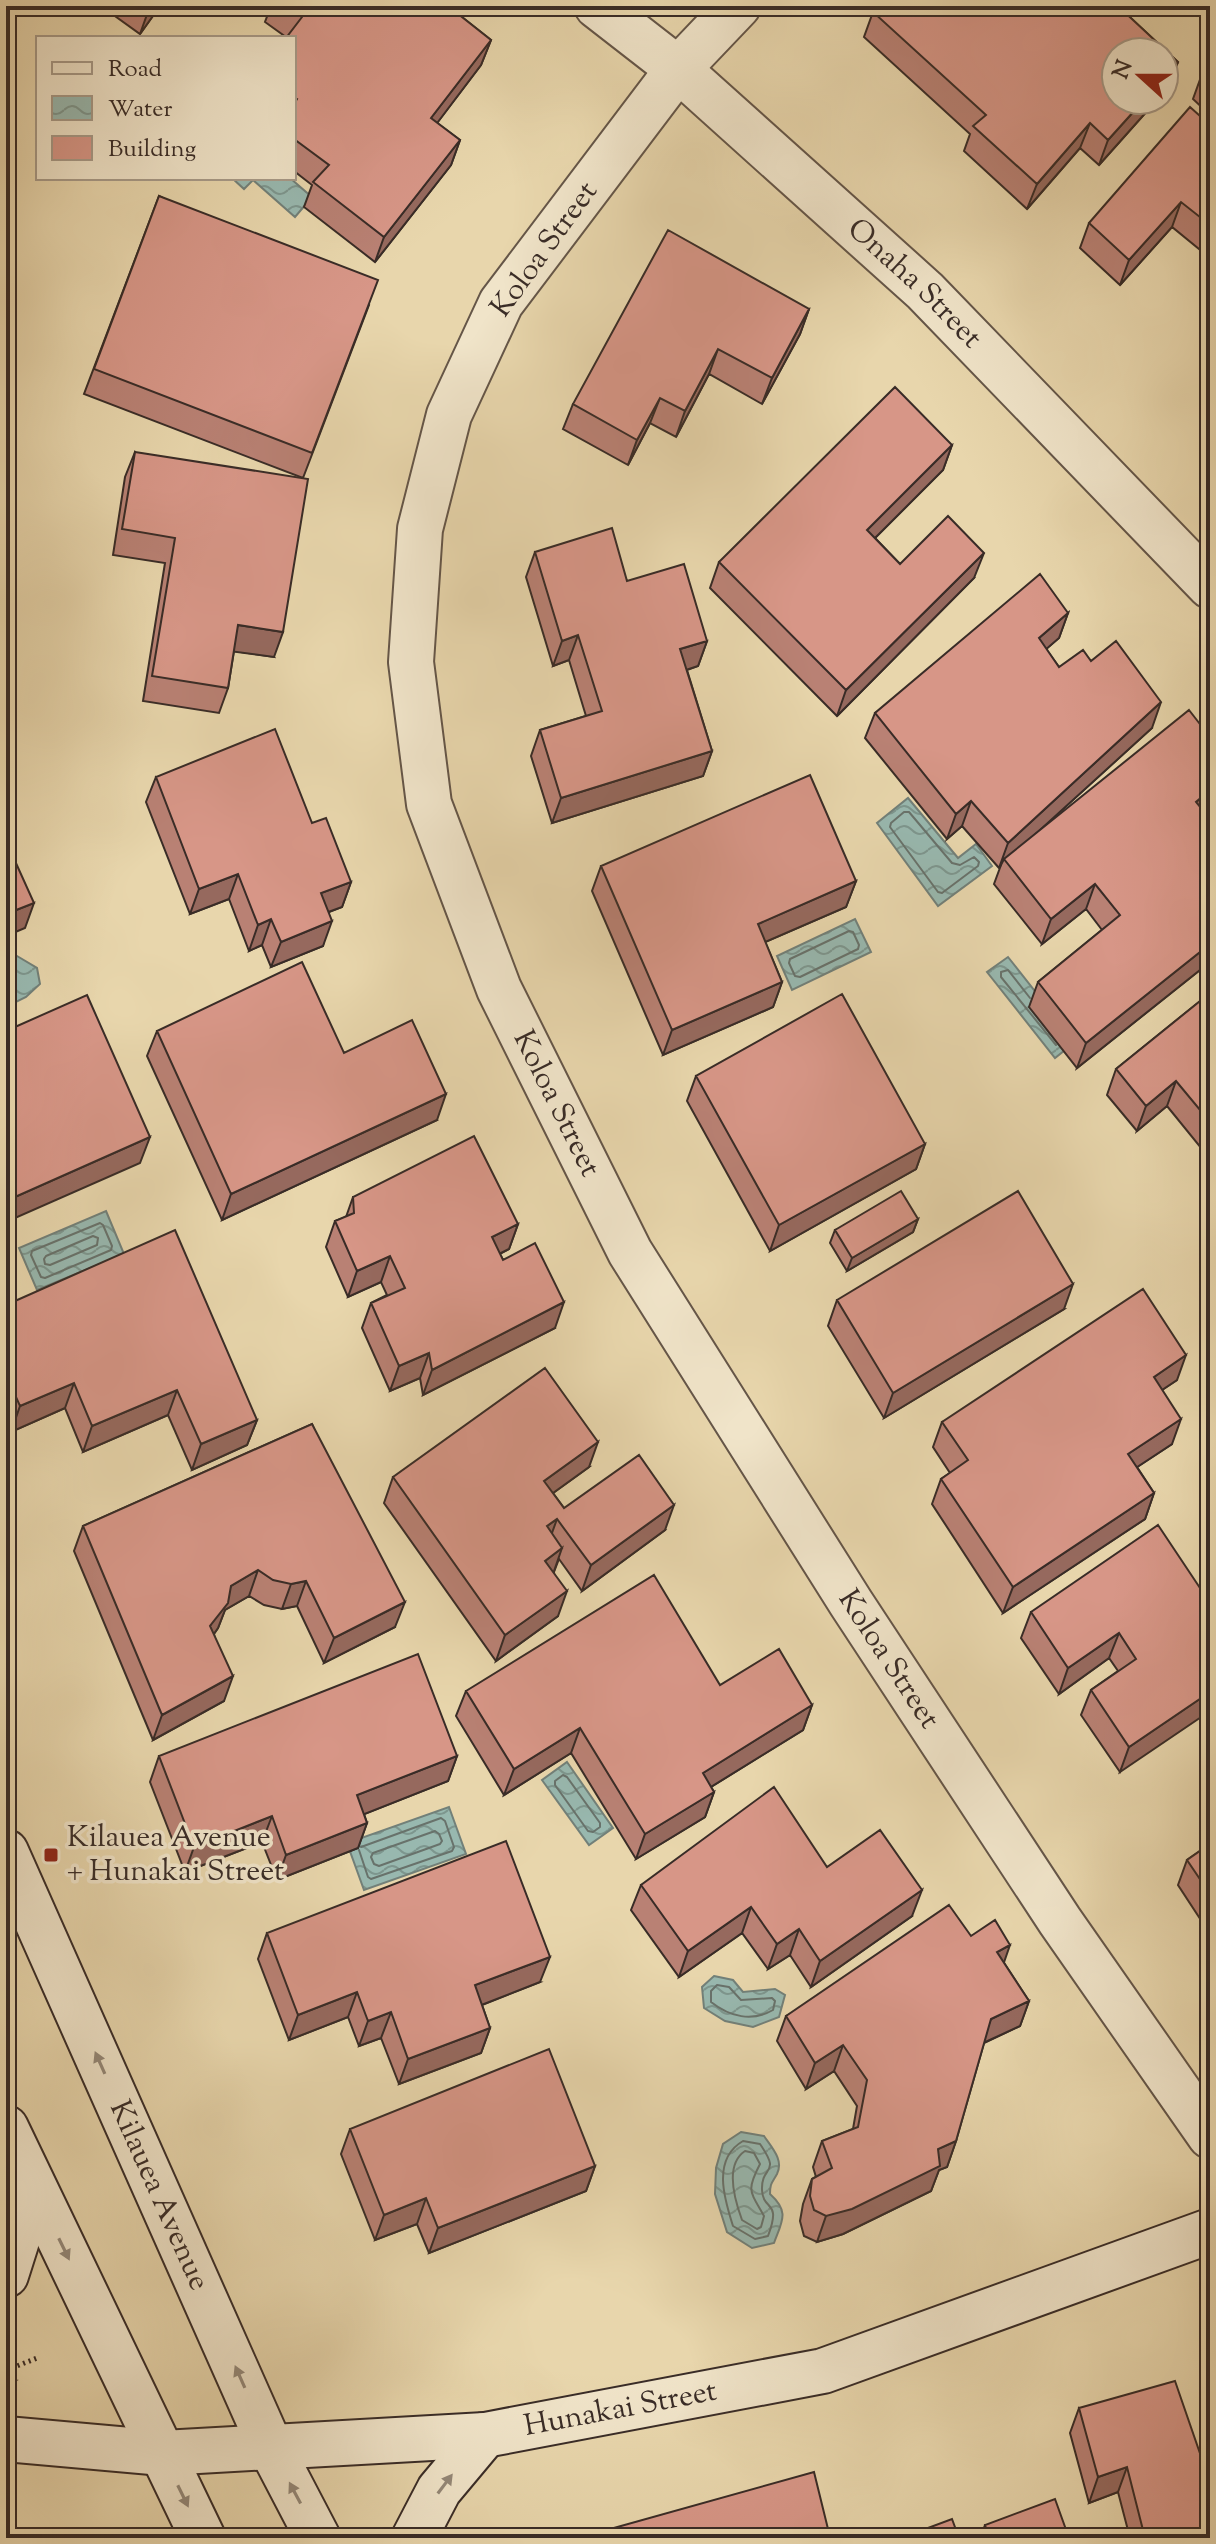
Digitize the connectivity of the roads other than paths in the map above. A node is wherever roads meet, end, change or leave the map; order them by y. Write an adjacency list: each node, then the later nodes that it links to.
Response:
1 (597, 6): 3 (street, Onaha Street)
2 (738, 6): 3 (street, Koloa Street)
3 (678, 69): 4 (street, Onaha Street); 6 (street, Koloa Street)
4 (1210, 586)
5 (6, 1852): 12 (street, Kilauea Avenue, one-way to 5)
6 (1210, 2136)
7 (11, 2139): 9 (street); 13 (street, one-way to 13)
8 (1210, 2231): 10 (street, Hunakai Street)
9 (6, 2275)
10 (485, 2435): 12 (street, Hunakai Street); 16 (street, one-way to 10)
11 (6, 2439): 13 (street, Hunakai Street)
12 (271, 2448): 13 (street, Hunakai Street); 15 (street, Kilauea Avenue, one-way to 12)
13 (163, 2453): 14 (street, one-way to 14)
14 (203, 2538)
15 (318, 2538)
16 (414, 2538)

